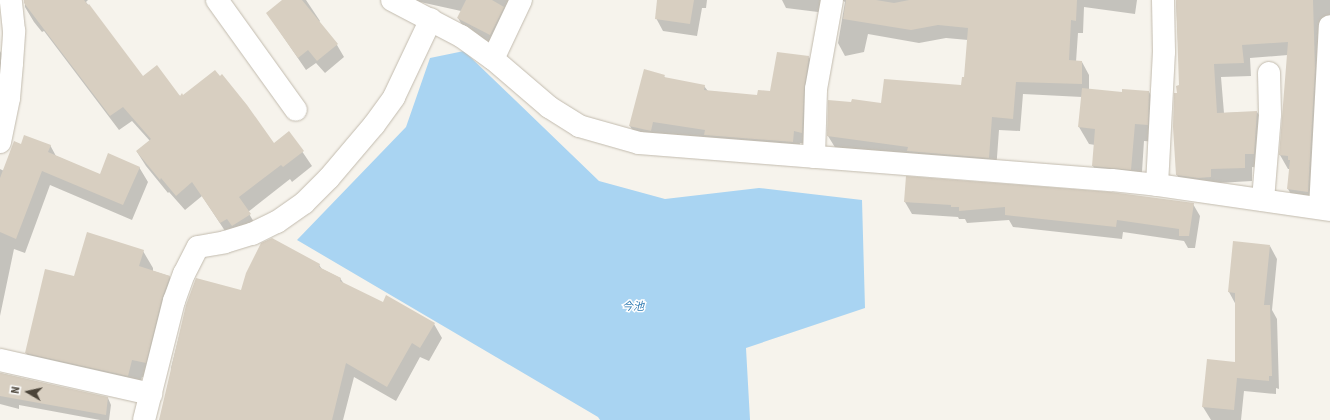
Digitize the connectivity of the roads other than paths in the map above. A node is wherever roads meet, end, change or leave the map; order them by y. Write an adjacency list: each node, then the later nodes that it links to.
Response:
1 (11, 0): 12 (street)
2 (217, 0): 11 (street)
3 (392, 0): 7 (street)
4 (522, 0): 9 (street)
5 (832, 0): 13 (street)
6 (1163, 0): 14 (street)
7 (431, 19): 9 (street); 18 (street)
8 (1330, 26): 16 (street)
9 (493, 59): 13 (street)
10 (1269, 73): 15 (street)
11 (296, 110)
12 (0, 142)
13 (814, 157): 14 (street)
14 (1157, 185): 15 (street)
15 (1263, 200): 16 (street)
16 (1325, 209)
17 (0, 360): 18 (street)
18 (151, 394): 19 (street)
19 (144, 420)

